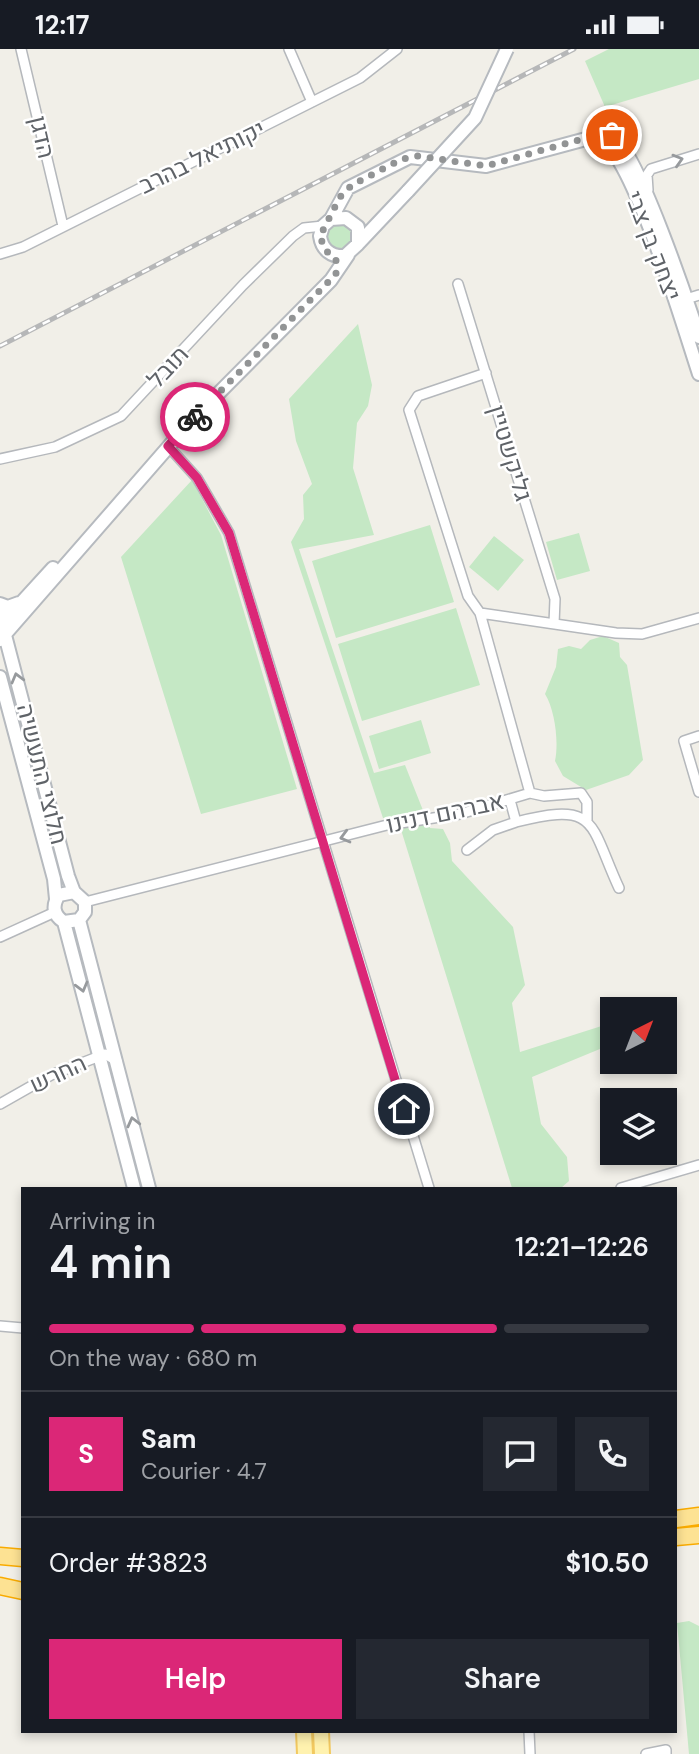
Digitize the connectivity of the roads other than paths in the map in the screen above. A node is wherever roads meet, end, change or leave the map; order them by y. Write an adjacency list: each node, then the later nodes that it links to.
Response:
1 (21, 49): 13 (street, הדגן)
2 (289, 49): 5 (street)
3 (397, 49): 5 (street, יקותיאל בהרב)
4 (507, 49): 12 (street, bridge)
5 (312, 102): 13 (street, יקותיאל בהרב)
6 (586, 139): 8 (street, יצחק בן צבי); 9 (street, יצחק בן צבי); 25 (street, יצחק בן צבי)
7 (699, 154): 9 (street, one-way to 7)
8 (340, 197): 10 (street); 11 (street)
9 (653, 208): 22 (street, יצחק בן צבי)
10 (350, 220): 11 (street); 12 (street); 16 (street)
11 (327, 222): 14 (street); 15 (street)
12 (380, 222): 16 (street)
13 (63, 226): 17 (street, יקותיאל בהרב)
14 (307, 228): 15 (street); 27 (street, תובל)
15 (320, 240): 19 (street)
16 (358, 244): 18 (street)
17 (0, 254)
18 (348, 255): 19 (street); 20 (street)
19 (334, 256): 20 (street)
20 (336, 274): 26 (street)
21 (458, 284): 24 (street, גליקשטיין)
22 (693, 297): 23 (street, יצחק בן צבי)
23 (699, 337)
24 (486, 373): 30 (street, אברהם דנינו); 32 (street, גליקשטיין)
25 (699, 374)
26 (168, 446): 29 (street); 42 (street)
27 (0, 459)
28 (0, 604): 29 (street)
29 (25, 605): 33 (street); 34 (street)
30 (480, 613): 32 (street); 38 (street, אברהם דנינו)
31 (699, 618): 32 (street)
32 (554, 624)
33 (2, 628): 34 (street, חלוצי התעשיה)
34 (11, 654): 45 (street, חלוצי התעשיה, one-way to 34)
35 (0, 677): 47 (street, חלוצי התעשיה)
36 (699, 736): 37 (street)
37 (699, 792)
38 (530, 793): 39 (street, אברהם דנינו); 40 (street)
39 (510, 800): 41 (street); 42 (street, אברהם דנינו, one-way to 42)
40 (587, 820): 41 (street); 44 (street)
41 (516, 822): 43 (street)
42 (322, 843): 46 (street, אברהם דנינו); 56 (street)
43 (467, 850)
44 (619, 888)
45 (74, 892): 46 (street); 47 (street)
46 (85, 902): 48 (street)
47 (58, 911): 48 (street); 49 (street); 50 (street, חלוצי התעשיה, one-way to 50)
48 (79, 920): 51 (street)
49 (0, 937)
50 (100, 1054): 51 (street, החרש); 52 (street, החרש); 54 (street, חלוצי התעשיה)
51 (117, 1061): 55 (street, one-way to 51)
52 (0, 1104)
53 (699, 1165): 57 (street)
54 (134, 1187)
55 (149, 1187)
56 (429, 1187)
57 (624, 1187)
58 (0, 1325): 59 (street)
59 (21, 1328)
60 (699, 1516): 61 (highway)
61 (677, 1519)
62 (699, 1535): 63 (highway)
63 (677, 1537)
64 (0, 1558): 65 (highway)
65 (21, 1560)
66 (0, 1584): 67 (highway); 68 (highway)
67 (21, 1584)
68 (21, 1590)
69 (304, 1733): 72 (main road)
70 (321, 1733): 73 (main road)
71 (528, 1733): 74 (street)
72 (305, 1754)
73 (322, 1754)
74 (530, 1754)
75 (646, 1754): 76 (street)
76 (666, 1754)

